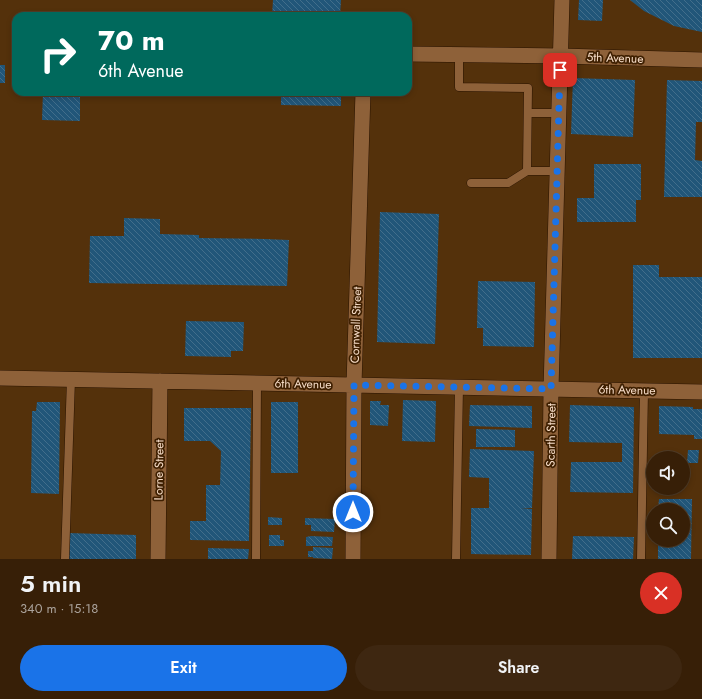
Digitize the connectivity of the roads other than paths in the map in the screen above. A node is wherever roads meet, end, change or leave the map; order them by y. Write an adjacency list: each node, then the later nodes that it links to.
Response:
1 (562, 0): 4 (street, Scarth Street)
2 (412, 54): 3 (street, 5th Avenue)
3 (459, 55): 4 (street, 5th Avenue); 7 (lane)
4 (561, 56): 5 (street, 5th Avenue); 8 (street, Scarth Street)
5 (702, 60)
6 (363, 96): 16 (street, Cornwall Street)
7 (528, 113): 8 (lane); 9 (lane)
8 (559, 113): 10 (street, Scarth Street)
9 (527, 170): 10 (lane); 11 (lane)
10 (558, 171): 18 (street, Scarth Street)
11 (472, 183)
12 (0, 378): 13 (street, 6th Avenue)
13 (71, 379): 14 (street, 6th Avenue); 21 (lane)
14 (160, 381): 15 (street, 6th Avenue); 22 (street, Lorne Street)
15 (257, 383): 16 (street, 6th Avenue); 23 (lane)
16 (354, 385): 17 (street, 6th Avenue); 24 (street, Cornwall Street)
17 (459, 387): 18 (street, 6th Avenue); 25 (lane)
18 (551, 389): 19 (street, 6th Avenue); 26 (street, Scarth Street)
19 (644, 391): 20 (street, 6th Avenue); 27 (lane)
20 (702, 392)
21 (65, 559)
22 (158, 559)
23 (256, 559)
24 (353, 559)
25 (456, 559)
26 (549, 559)
27 (641, 559)

